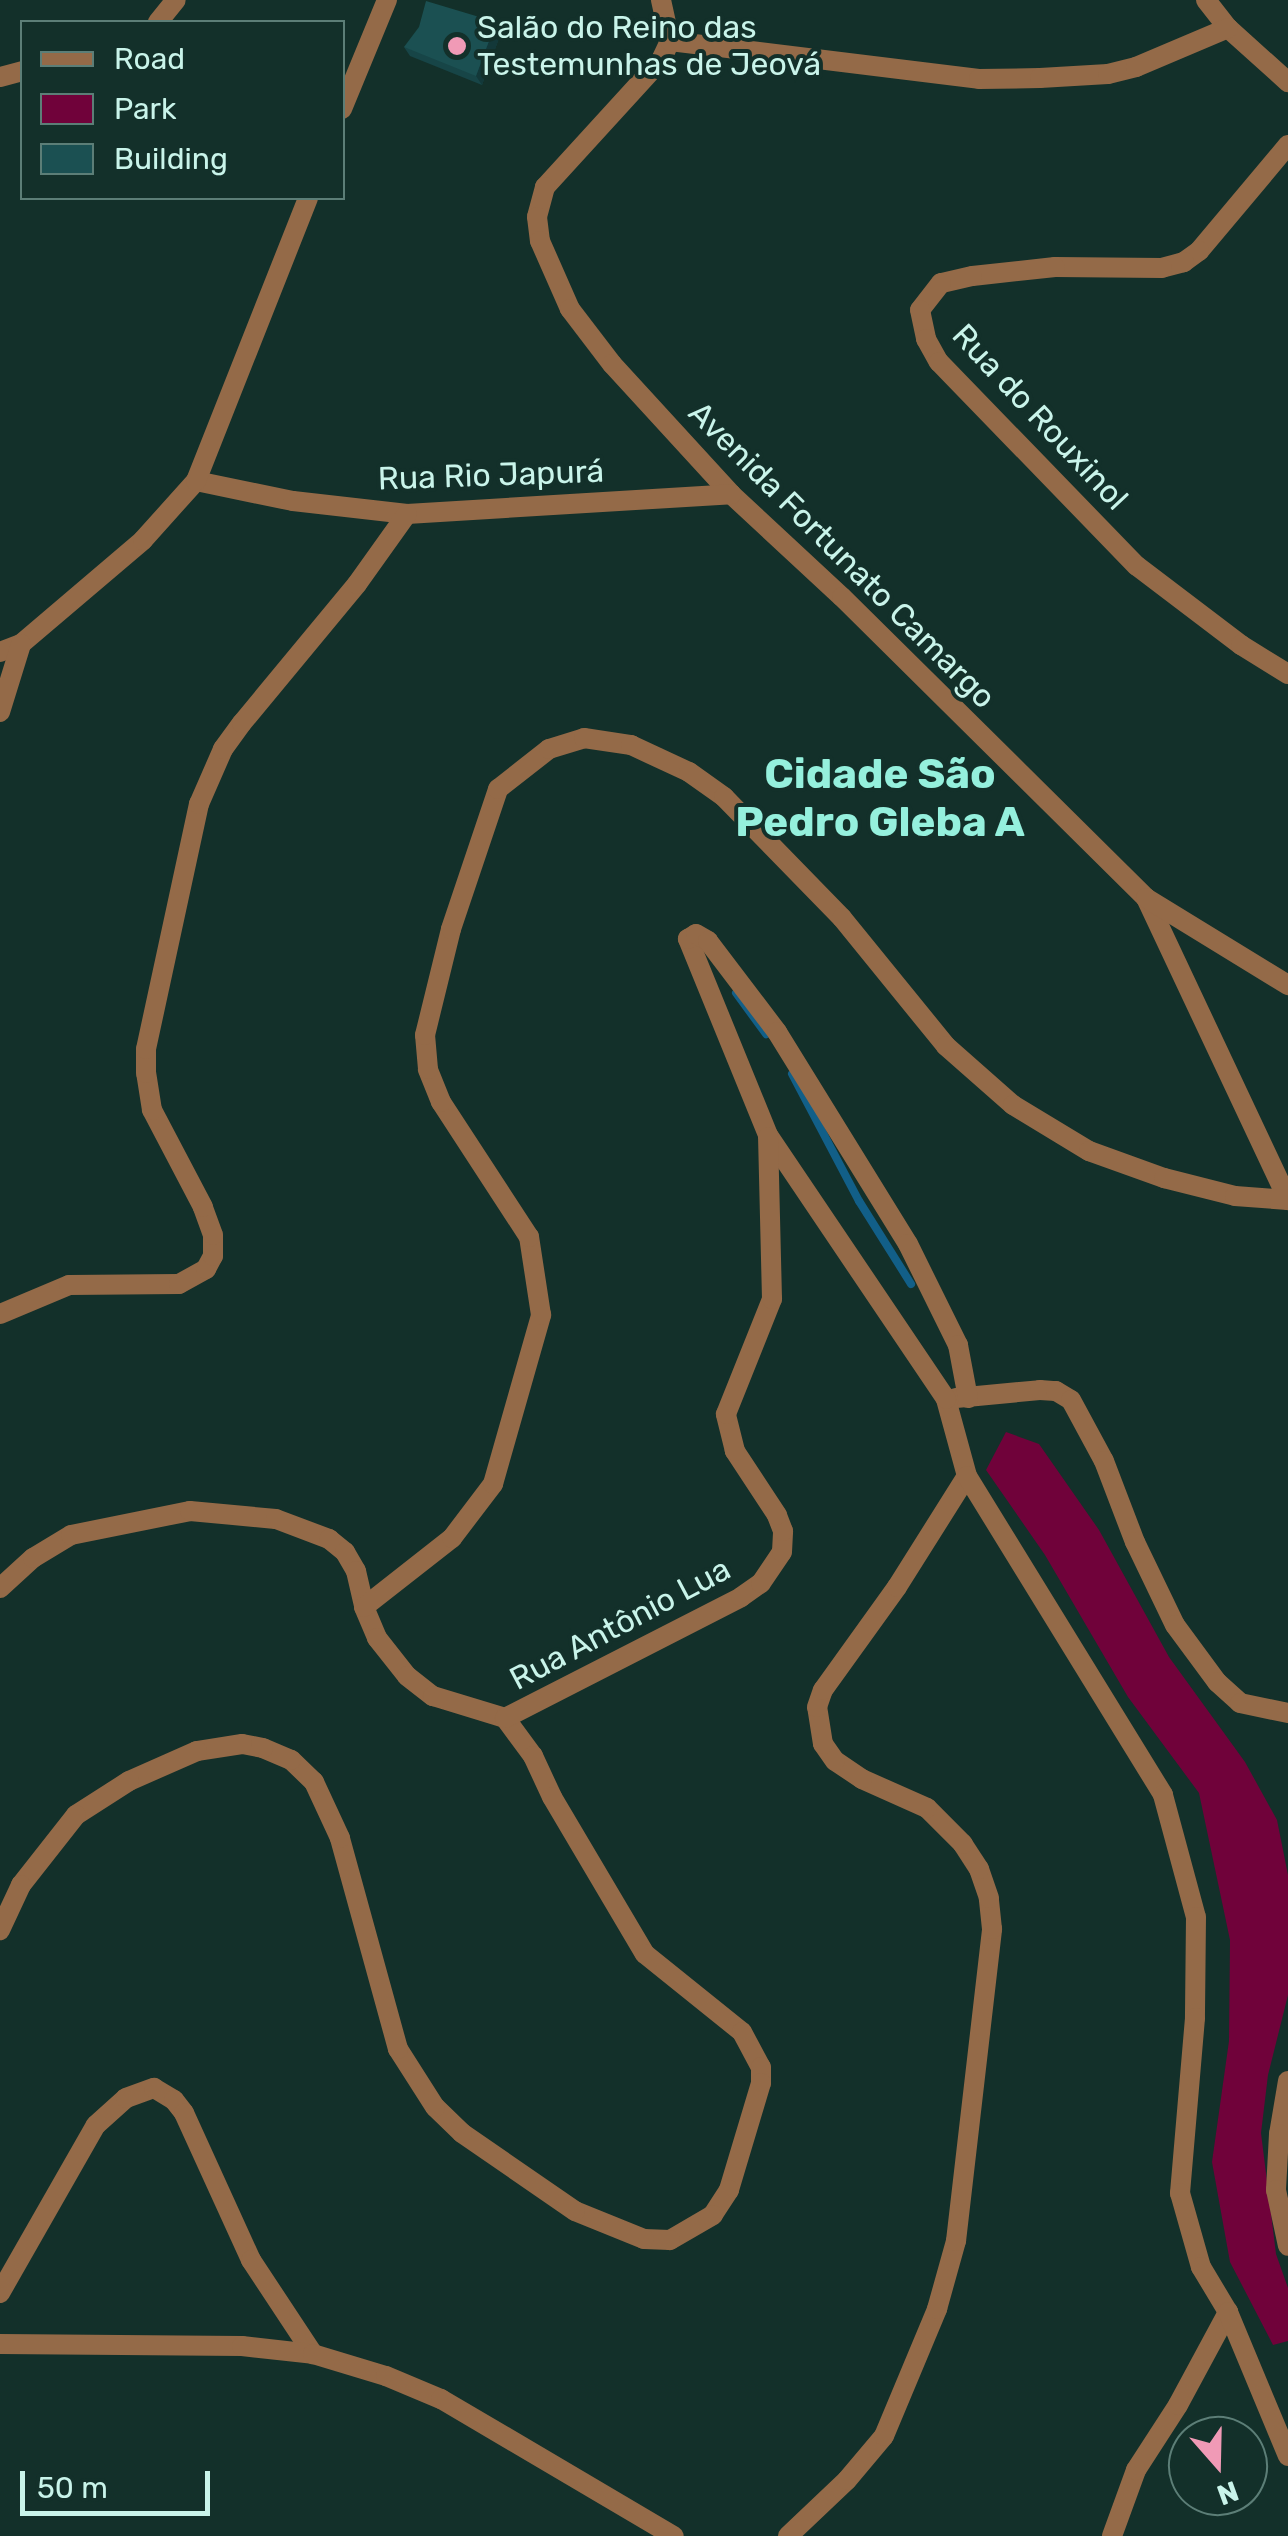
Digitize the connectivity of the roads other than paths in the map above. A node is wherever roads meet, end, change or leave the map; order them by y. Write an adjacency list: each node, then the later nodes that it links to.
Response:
1 (176, 0): 5 (street)
2 (387, 0): 9 (street)
3 (661, 0): 7 (street)
4 (1206, 0): 6 (street)
5 (160, 20)
6 (1228, 28): 7 (street); 8 (street)
7 (670, 40): 13 (street, Avenida Fortunato Camargo)
8 (1288, 82)
9 (345, 102)
10 (1288, 145): 17 (street, Rua do Rouxinol)
11 (307, 200): 12 (street)
12 (196, 481): 14 (street, Rua Rio Japurá); 15 (street)
13 (731, 494): 14 (street, Rua Rio Japurá); 19 (street, Avenida Fortunato Camargo)
14 (408, 514): 23 (street)
15 (21, 644): 16 (street); 18 (street)
16 (0, 652)
17 (1288, 674)
18 (0, 712)
19 (1146, 898): 20 (street); 22 (street, Avenida Fortunato Camargo)
20 (1288, 985)
21 (768, 1134): 24 (street); 25 (street); 30 (street, Rua Antônio Lua)
22 (1288, 1200): 28 (street)
23 (0, 1314)
24 (946, 1398): 25 (street); 26 (street)
25 (968, 1398): 29 (street)
26 (966, 1476): 35 (street); 40 (street)
27 (0, 1588): 28 (street)
28 (364, 1606): 30 (street)
29 (1288, 1713)
30 (505, 1718): 31 (street)
31 (0, 1930)
32 (1288, 2081): 33 (street)
33 (1288, 2246)
34 (0, 2292): 37 (street)
35 (1228, 2312): 38 (street); 41 (street)
36 (0, 2344): 37 (street)
37 (313, 2354): 39 (street)
38 (1288, 2456)
39 (674, 2536)
40 (788, 2536)
41 (1112, 2536)

